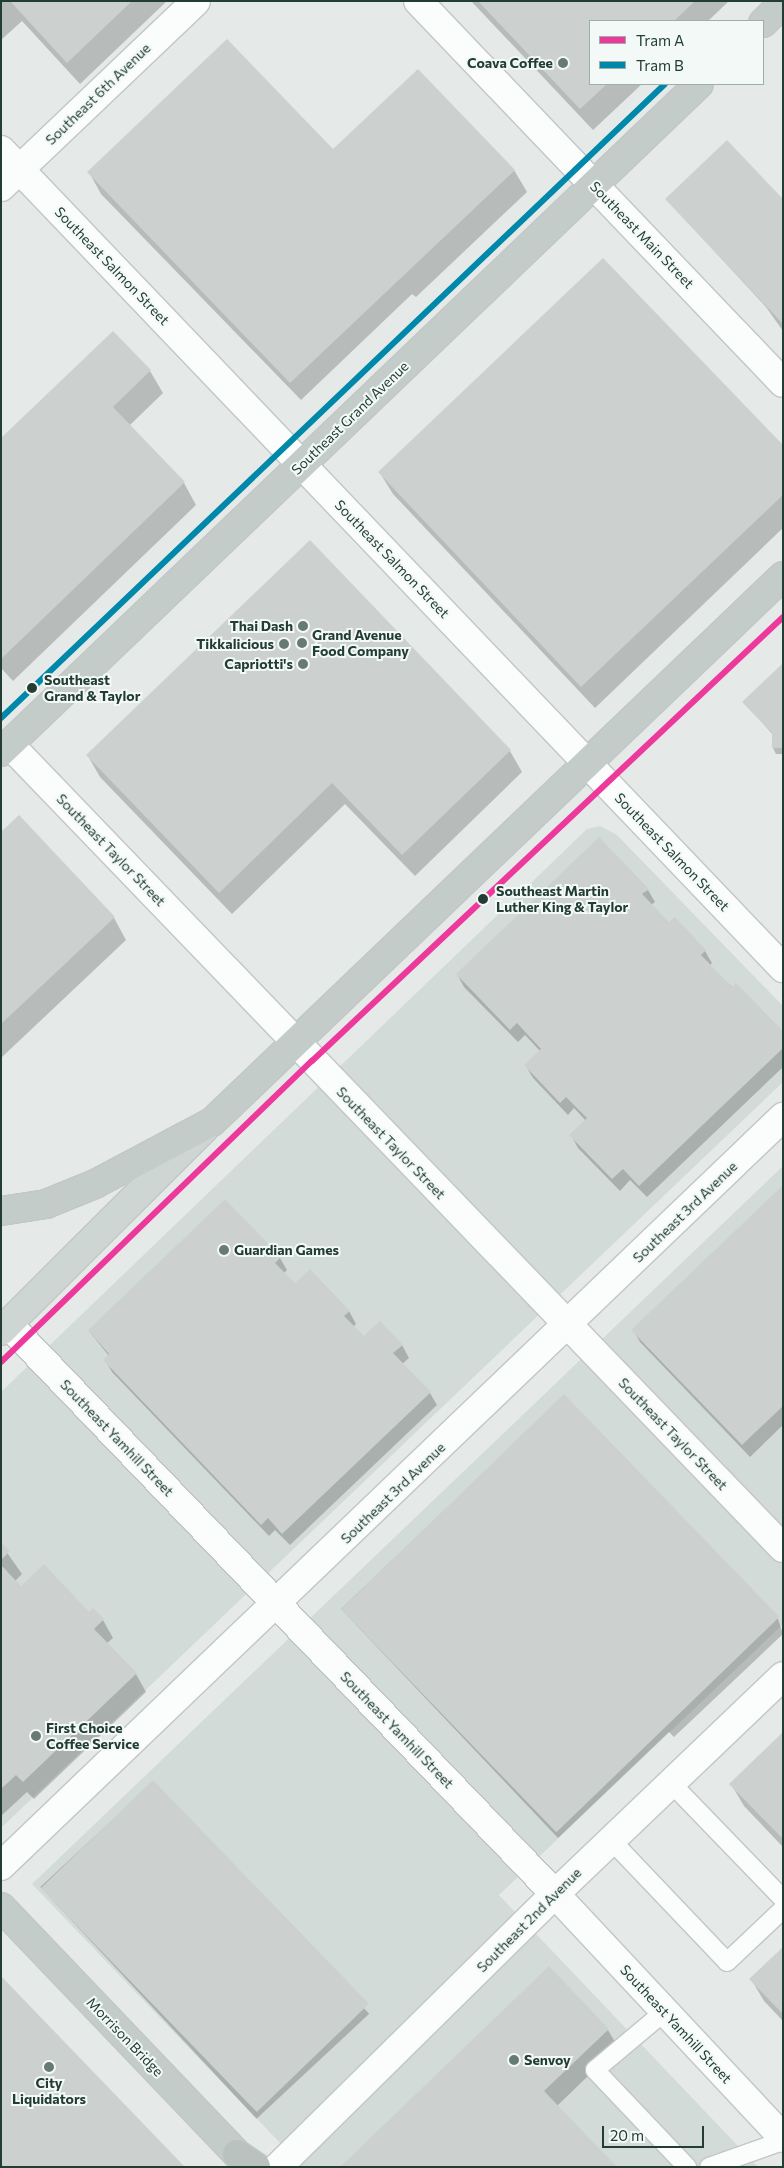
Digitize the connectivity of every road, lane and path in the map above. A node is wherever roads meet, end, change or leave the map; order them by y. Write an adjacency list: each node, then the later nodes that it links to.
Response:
1 (196, 1): 6 (street, Southeast 6th Avenue)
2 (418, 1): 7 (street, Southeast Main Street)
3 (783, 3): 4 (highway)
4 (764, 21)
5 (698, 85): 7 (highway, Southeast Grand Avenue)
6 (7, 169): 9 (street, Southeast Salmon Street)
7 (594, 185): 8 (street, Southeast Main Street); 9 (highway, Southeast Grand Avenue)
8 (783, 382)
9 (302, 465): 11 (highway, Southeast Grand Avenue); 12 (street, Southeast Salmon Street)
10 (783, 576): 12 (highway)
11 (4, 744): 14 (street, Southeast Taylor Street)
12 (587, 763): 13 (street, Southeast Salmon Street); 14 (highway)
13 (783, 968)
14 (296, 1043): 16 (highway); 18 (street, Southeast Taylor Street)
15 (783, 1117): 18 (street, Southeast 3rd Avenue)
16 (212, 1122): 17 (highway); 19 (main road)
17 (1, 1212)
18 (568, 1325): 20 (street, Southeast Taylor Street); 21 (street, Southeast 3rd Avenue)
19 (5, 1328): 21 (street, Southeast Yamhill Street)
20 (783, 1548)
21 (277, 1604): 25 (street, Southeast 3rd Avenue); 26 (street, Southeast Yamhill Street)
22 (783, 1676): 23 (street, Southeast 2nd Avenue)
23 (671, 1783): 24 (street, Southeast 2nd Avenue); 27 (lane)
24 (611, 1840): 26 (street, Southeast 2nd Avenue); 29 (lane)
25 (1, 1866)
26 (554, 1894): 30 (street, Southeast Yamhill Street); 33 (street, Southeast 2nd Avenue)
27 (783, 1898)
28 (1, 1907): 32 (highway, Morrison Bridge)
29 (783, 1909)
30 (664, 2012): 31 (street, Southeast Yamhill Street); 34 (lane)
31 (783, 2140): 35 (lane)
32 (247, 2164)
33 (278, 2167)
34 (687, 2167)
35 (709, 2167)

